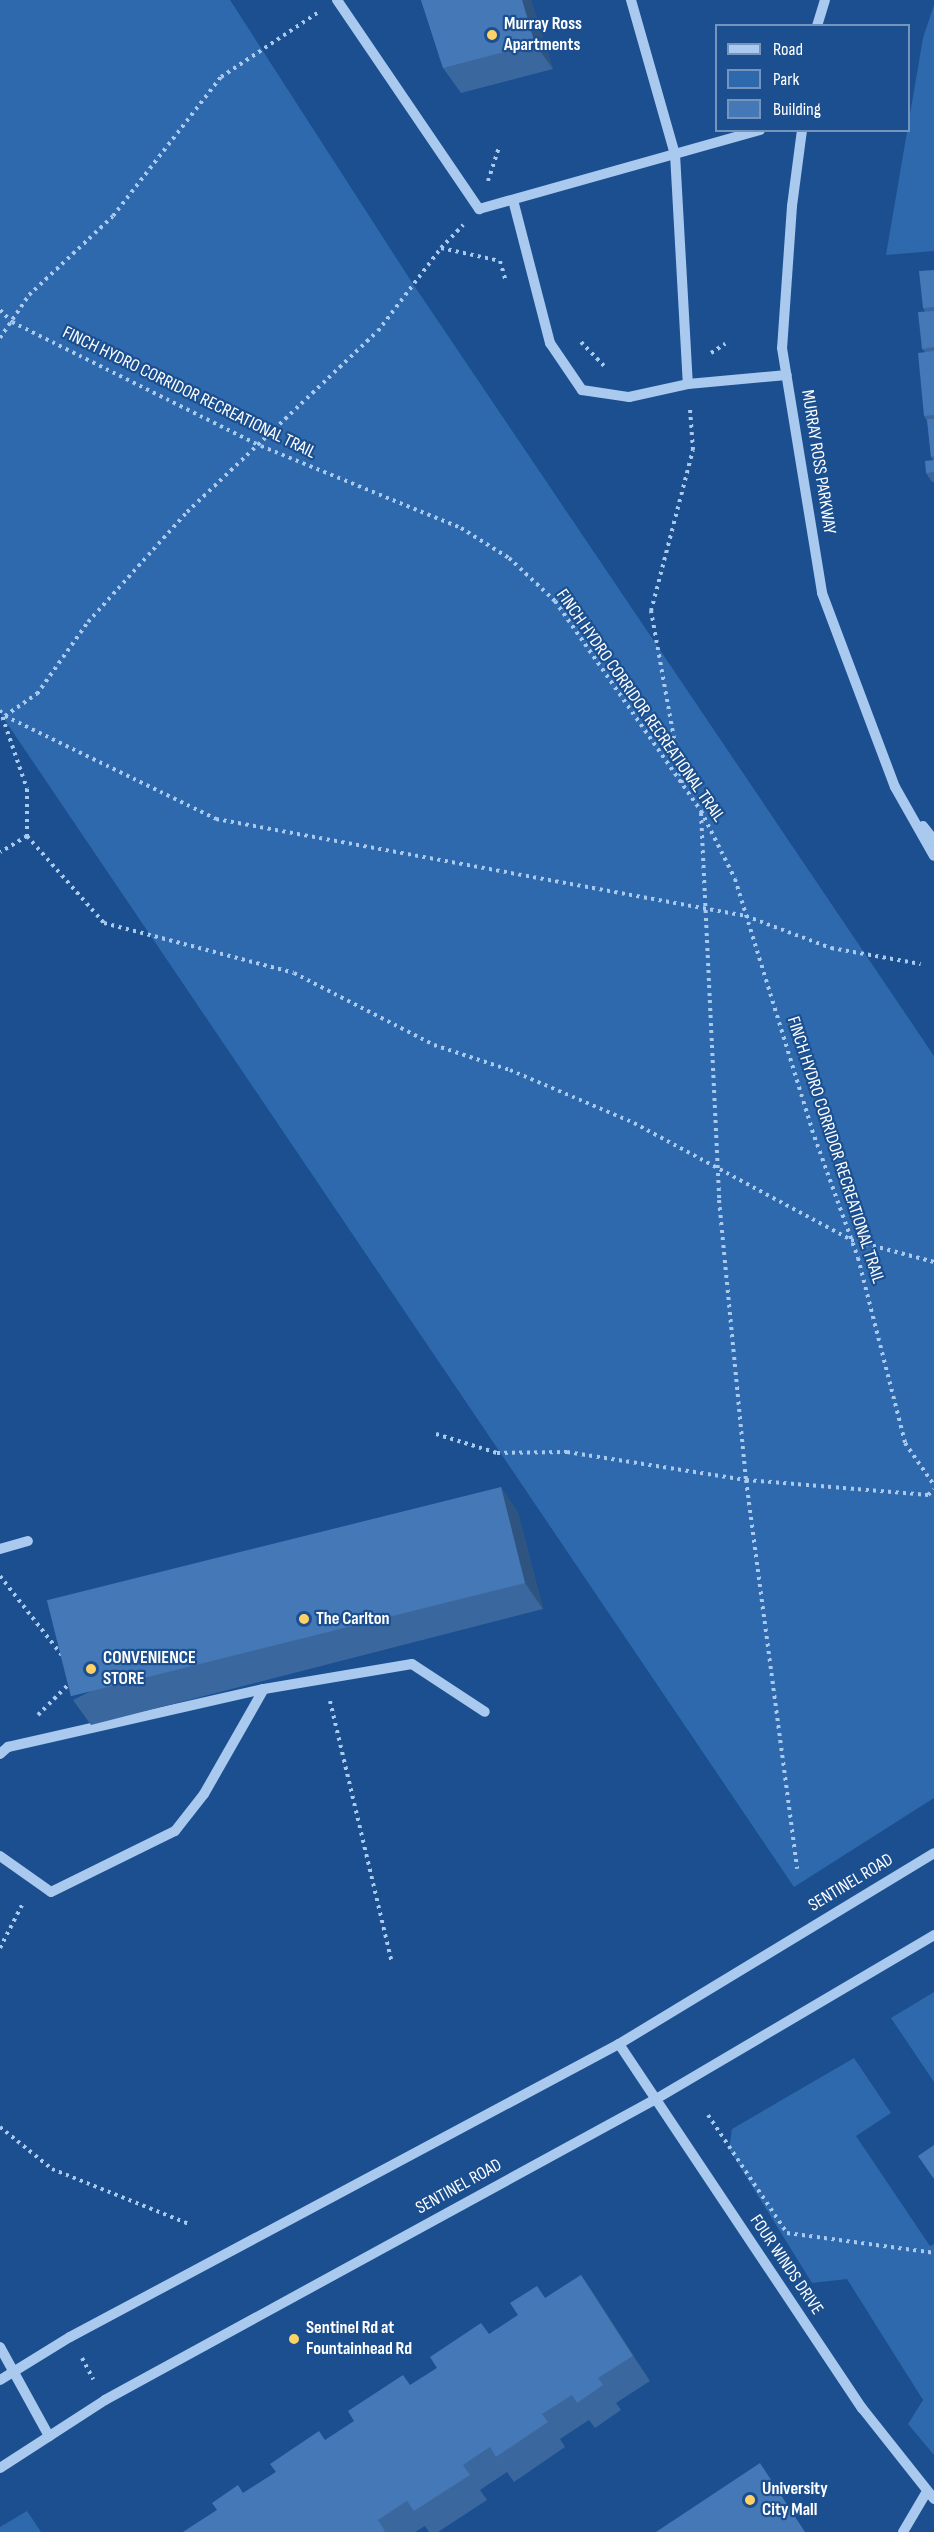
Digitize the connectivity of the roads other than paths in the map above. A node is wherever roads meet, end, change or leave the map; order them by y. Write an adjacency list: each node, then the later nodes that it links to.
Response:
1 (337, 0): 8 (street)
2 (631, 0): 7 (street)
3 (825, 0): 4 (street)
4 (818, 24)
5 (753, 132): 7 (street)
6 (802, 132): 9 (street, MURRAY ROSS PARKWAY)
7 (675, 154): 8 (street); 10 (street)
8 (513, 200): 10 (street)
9 (787, 375): 10 (street); 11 (street, MURRAY ROSS PARKWAY)
10 (688, 384)
11 (895, 787): 12 (street, MURRAY ROSS PARKWAY); 13 (street, MURRAY ROSS PARKWAY)
12 (934, 840)
13 (934, 856)
14 (28, 1541): 15 (street)
15 (0, 1549)
16 (264, 1689): 17 (street); 18 (street); 20 (street)
17 (485, 1712)
18 (0, 1754)
19 (934, 1853): 22 (street, SENTINEL ROAD)
20 (0, 1856)
21 (934, 1935): 23 (street, SENTINEL ROAD)
22 (619, 2044): 23 (street, FOUR WINDS DRIVE); 25 (street, SENTINEL ROAD)
23 (656, 2099): 27 (street, SENTINEL ROAD); 29 (street, FOUR WINDS DRIVE)
24 (0, 2347): 25 (street)
25 (13, 2371): 26 (street, SENTINEL ROAD); 27 (street)
26 (0, 2380)
27 (49, 2436): 28 (street, SENTINEL ROAD)
28 (0, 2468)
29 (930, 2496): 30 (street)
30 (903, 2532)

